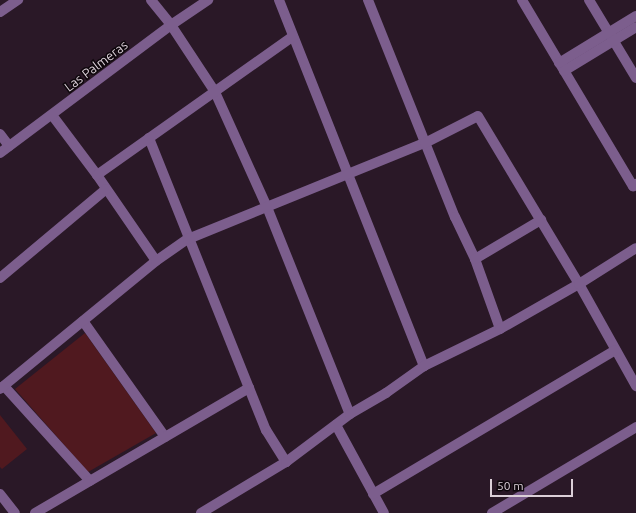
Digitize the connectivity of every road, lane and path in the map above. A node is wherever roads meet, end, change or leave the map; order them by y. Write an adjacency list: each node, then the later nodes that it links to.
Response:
1 (18, 0): 8 (street)
2 (151, 0): 10 (street)
3 (208, 0): 10 (street, Las Palmeras)
4 (279, 0): 12 (street)
5 (368, 0): 20 (street)
6 (522, 0): 14 (street)
7 (589, 0): 13 (street)
8 (0, 12)
9 (636, 16): 13 (street)
10 (171, 25): 16 (street); 17 (street, Las Palmeras)
11 (636, 27): 13 (street)
12 (293, 36): 16 (street); 23 (street)
13 (611, 37): 14 (street); 15 (street)
14 (562, 67): 25 (street)
15 (636, 78)
16 (215, 92): 19 (street); 27 (street)
17 (52, 115): 21 (street, Las Palmeras); 24 (street)
18 (0, 134): 21 (street)
19 (149, 138): 24 (street); 29 (street)
20 (425, 143): 23 (street); 28 (street); 31 (street)
21 (10, 146): 22 (street, Las Palmeras)
22 (0, 153)
23 (348, 174): 27 (street); 38 (street)
24 (98, 175): 26 (street)
25 (636, 184)
26 (106, 189): 32 (street); 33 (street)
27 (267, 207): 29 (street); 42 (street)
28 (541, 220): 31 (street); 34 (street)
29 (188, 239): 32 (street); 41 (street)
30 (636, 248): 34 (street)
31 (475, 259): 36 (street)
32 (156, 261): 35 (street)
33 (0, 278)
34 (579, 284): 36 (street); 37 (street)
35 (83, 321): 40 (street); 45 (street)
36 (500, 329): 38 (street)
37 (616, 350): 39 (street); 49 (street)
38 (424, 366): 42 (street)
39 (636, 386)
40 (2, 387): 47 (street)
41 (249, 388): 45 (street); 46 (street)
42 (350, 414): 43 (street)
43 (336, 425): 46 (street); 49 (street)
44 (636, 427): 54 (street)
45 (165, 437): 47 (street)
46 (286, 462): 52 (street)
47 (90, 481): 51 (street)
48 (0, 494): 50 (street)
49 (373, 494): 53 (street)
50 (15, 513)
51 (35, 513)
52 (201, 513)
53 (384, 513)
54 (492, 513)

